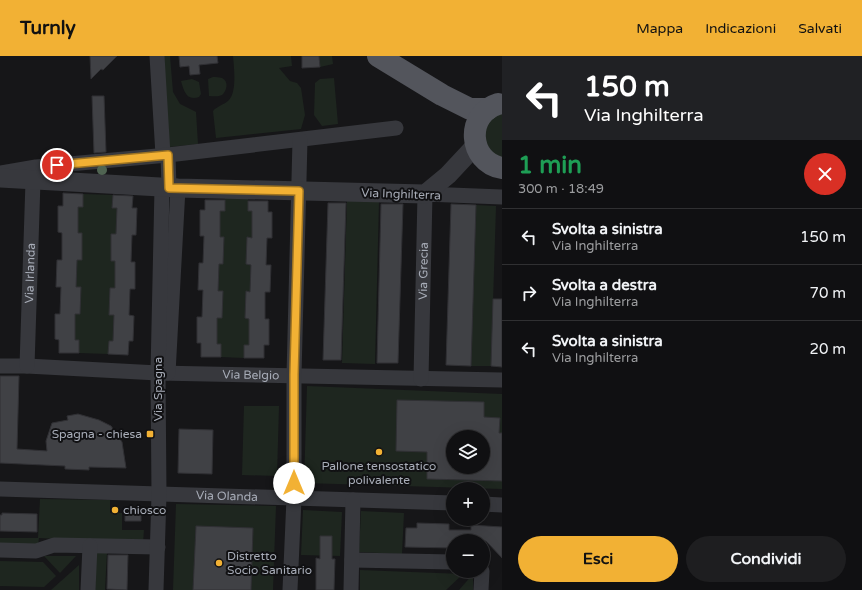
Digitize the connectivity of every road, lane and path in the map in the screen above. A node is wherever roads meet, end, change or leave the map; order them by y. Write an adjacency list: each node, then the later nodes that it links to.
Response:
1 (157, 56): 8 (street)
2 (378, 56): 3 (main road)
3 (442, 95): 4 (main road); 7 (main road)
4 (495, 106): 7 (main road)
5 (396, 128): 6 (street)
6 (300, 140): 8 (street); 15 (street)
7 (475, 141): 9 (main road); 11 (street)
8 (165, 155): 10 (street); 14 (street)
9 (496, 166): 11 (street)
10 (0, 173)
11 (448, 175): 16 (street)
12 (0, 178): 13 (street, Via Inghilterra)
13 (33, 181): 14 (street, Via Inghilterra); 19 (street, Via Irlanda)
14 (170, 188): 15 (street, Via Inghilterra); 20 (street, Via Spagna)
15 (299, 191): 16 (street, Via Inghilterra); 21 (street)
16 (425, 194): 17 (street, Via Inghilterra); 22 (street, Via Grecia)
17 (502, 198)
18 (0, 366): 19 (street, Via Belgio)
19 (27, 366): 20 (street, Via Belgio)
20 (163, 373): 21 (street, Via Belgio); 25 (street, Via Spagna)
21 (294, 375): 22 (street, Via Belgio); 26 (street)
22 (421, 379): 23 (street, Via Belgio)
23 (502, 380)
24 (0, 489): 25 (street, Via Olanda)
25 (159, 495): 26 (street, Via Olanda); 32 (street, Via Spagna)
26 (294, 498): 27 (street, Via Olanda); 39 (street)
27 (353, 500): 28 (street, Via Olanda); 34 (street)
28 (446, 503)
29 (490, 504): 30 (street)
30 (502, 505)
31 (90, 546): 32 (street); 33 (street); 37 (street)
32 (158, 547): 38 (street, Via Spagna)
33 (0, 550)
34 (352, 560): 35 (street); 40 (street)
35 (446, 562)
36 (482, 578): 41 (street)
37 (88, 590)
38 (156, 590)
39 (290, 590)
40 (352, 590)
41 (481, 590)

